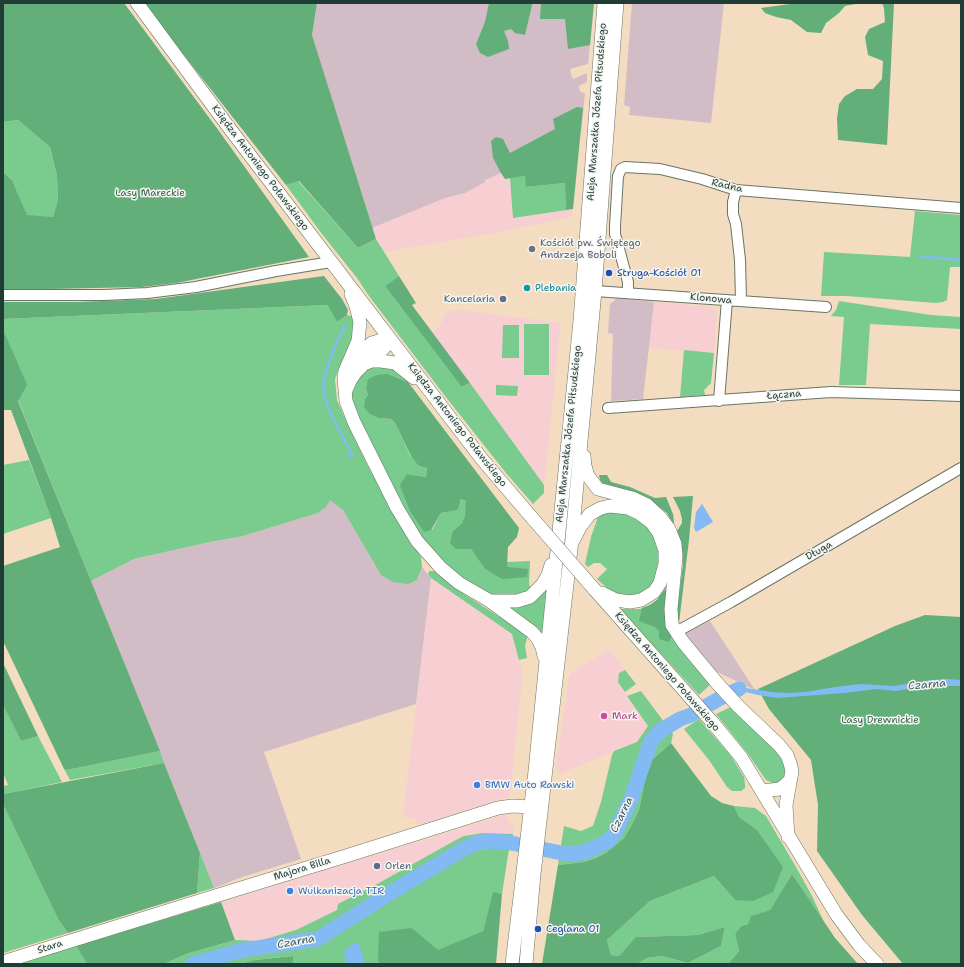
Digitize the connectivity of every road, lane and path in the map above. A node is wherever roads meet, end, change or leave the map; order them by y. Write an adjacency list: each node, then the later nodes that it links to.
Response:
1 (137, 3): 6 (main road, Księdza Antoniego Poławskiego)
2 (604, 3): 24 (main road, Aleja Marszałka Józefa Piłsudskiego)
3 (617, 3): 8 (main road, Aleja Marszałka Józefa Piłsudskiego)
4 (736, 190): 5 (street, Radna); 9 (street, Radna); 12 (street)
5 (961, 208)
6 (331, 262): 7 (main road, Księdza Antoniego Poławskiego); 10 (street)
7 (344, 279): 14 (main road, Księdza Antoniego Poławskiego); 15 (main road)
8 (595, 291): 9 (street, Klonowa); 22 (main road, Aleja Marszałka Józefa Piłsudskiego)
9 (628, 292): 11 (street, Klonowa)
10 (3, 295)
11 (727, 300): 12 (street, Klonowa); 20 (street)
12 (741, 301): 13 (street, Klonowa)
13 (826, 307)
14 (391, 340): 15 (main road); 16 (main road); 17 (main road, Księdza Antoniego Poławskiego)
15 (349, 362): 18 (main road)
16 (364, 364): 17 (main road); 18 (main road)
17 (429, 390): 26 (main road, Księdza Antoniego Poławskiego, bridge)
18 (345, 395): 27 (main road)
19 (961, 396): 20 (street, Łączna)
20 (719, 401): 21 (street, Łączna)
21 (608, 408)
22 (582, 434): 25 (main road, Aleja Marszałka Józefa Piłsudskiego); 28 (main road)
23 (961, 468): 28 (street, Długa)
24 (560, 531): 27 (main road); 29 (main road, Aleja Marszałka Józefa Piłsudskiego)
25 (571, 549): 26 (main road); 33 (main road, Aleja Marszałka Józefa Piłsudskiego)
26 (594, 588): 31 (main road, Księdza Antoniego Poławskiego)
27 (490, 601): 29 (main road)
28 (676, 632): 30 (main road)
29 (545, 664): 32 (main road, Aleja Marszałka Józefa Piłsudskiego)
30 (791, 779): 31 (main road); 34 (main road)
31 (762, 791): 34 (main road, Księdza Antoniego Poławskiego)
32 (531, 807): 33 (main road, Aleja Marszałka Józefa Piłsudskiego); 36 (main road, Majora Billa)
33 (533, 836): 35 (main road, Aleja Marszałka Józefa Piłsudskiego)
34 (788, 837): 40 (main road, Księdza Antoniego Poławskiego)
35 (530, 865): 38 (main road); 39 (main road)
36 (74, 939): 37 (main road, Stara)
37 (3, 962)
38 (512, 964)
39 (526, 964)
40 (878, 964)

